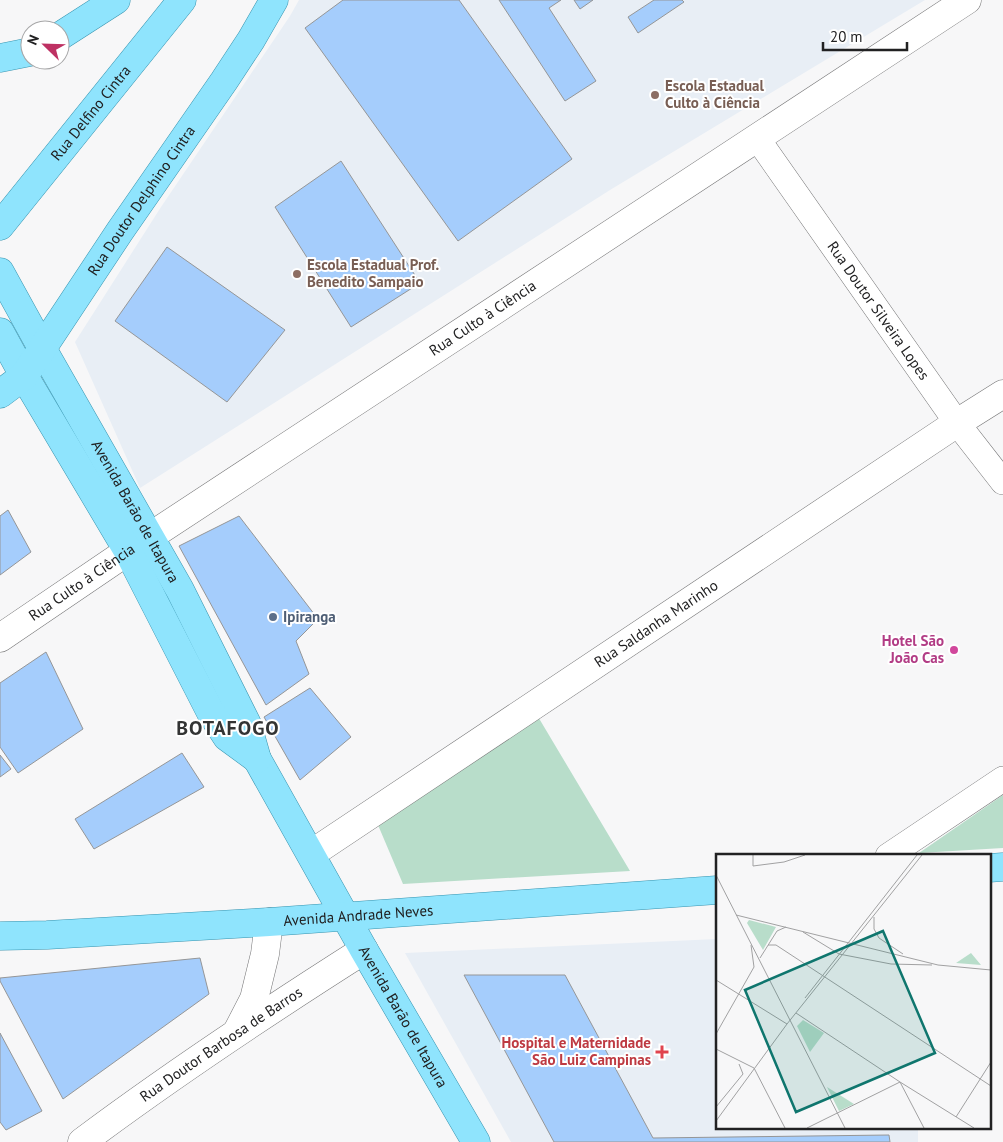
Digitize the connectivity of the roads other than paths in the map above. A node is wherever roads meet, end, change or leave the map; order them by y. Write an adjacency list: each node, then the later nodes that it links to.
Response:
1 (116, 0): 5 (main road)
2 (182, 0): 9 (main road, Rua Delfino Cintra)
3 (274, 0): 12 (main road, Rua Doutor Delphino Cintra)
4 (967, 0): 8 (street, Rua Culto à Ciência)
5 (70, 30)
6 (20, 54): 7 (main road)
7 (0, 58)
8 (757, 138): 16 (street, Rua Doutor Silveira Lopes); 18 (street, Rua Culto à Ciência)
9 (0, 226)
10 (0, 272): 12 (main road, Avenida Barão de Itapura)
11 (0, 332): 13 (main road, Avenida Barão de Itapura)
12 (42, 350): 13 (main road, Rua Doutor Delphino Cintra); 18 (main road, Avenida Barão de Itapura)
13 (24, 376): 14 (main road, Rua Doutor Delphino Cintra); 18 (main road, Avenida Barão de Itapura)
14 (0, 394)
15 (1003, 394): 16 (street, Rua Saldanha Marinho)
16 (957, 423): 17 (street, Rua Doutor Silveira Lopes); 21 (street, Rua Saldanha Marinho)
17 (1003, 482)
18 (139, 545): 19 (street, Rua Culto à Ciência); 21 (main road, Avenida Barão de Itapura)
19 (0, 638)
20 (1003, 779): 22 (street)
21 (311, 854): 26 (main road, Avenida Barão de Itapura)
22 (891, 854)
23 (1003, 867): 24 (main road)
24 (990, 868)
25 (716, 890): 26 (main road, Avenida Andrade Neves)
26 (344, 916): 27 (main road, Avenida Andrade Neves); 30 (main road, Avenida Barão de Itapura)
27 (269, 922): 28 (main road, Avenida Andrade Neves); 32 (street)
28 (47, 935): 29 (main road, Avenida Andrade Neves); 31 (main road)
29 (0, 936)
30 (364, 950): 32 (street, Rua Doutor Barbosa de Barros); 34 (main road, Avenida Barão de Itapura)
31 (0, 955)
32 (238, 1031): 33 (street, Rua Doutor Barbosa de Barros)
33 (82, 1142)
34 (476, 1142)

